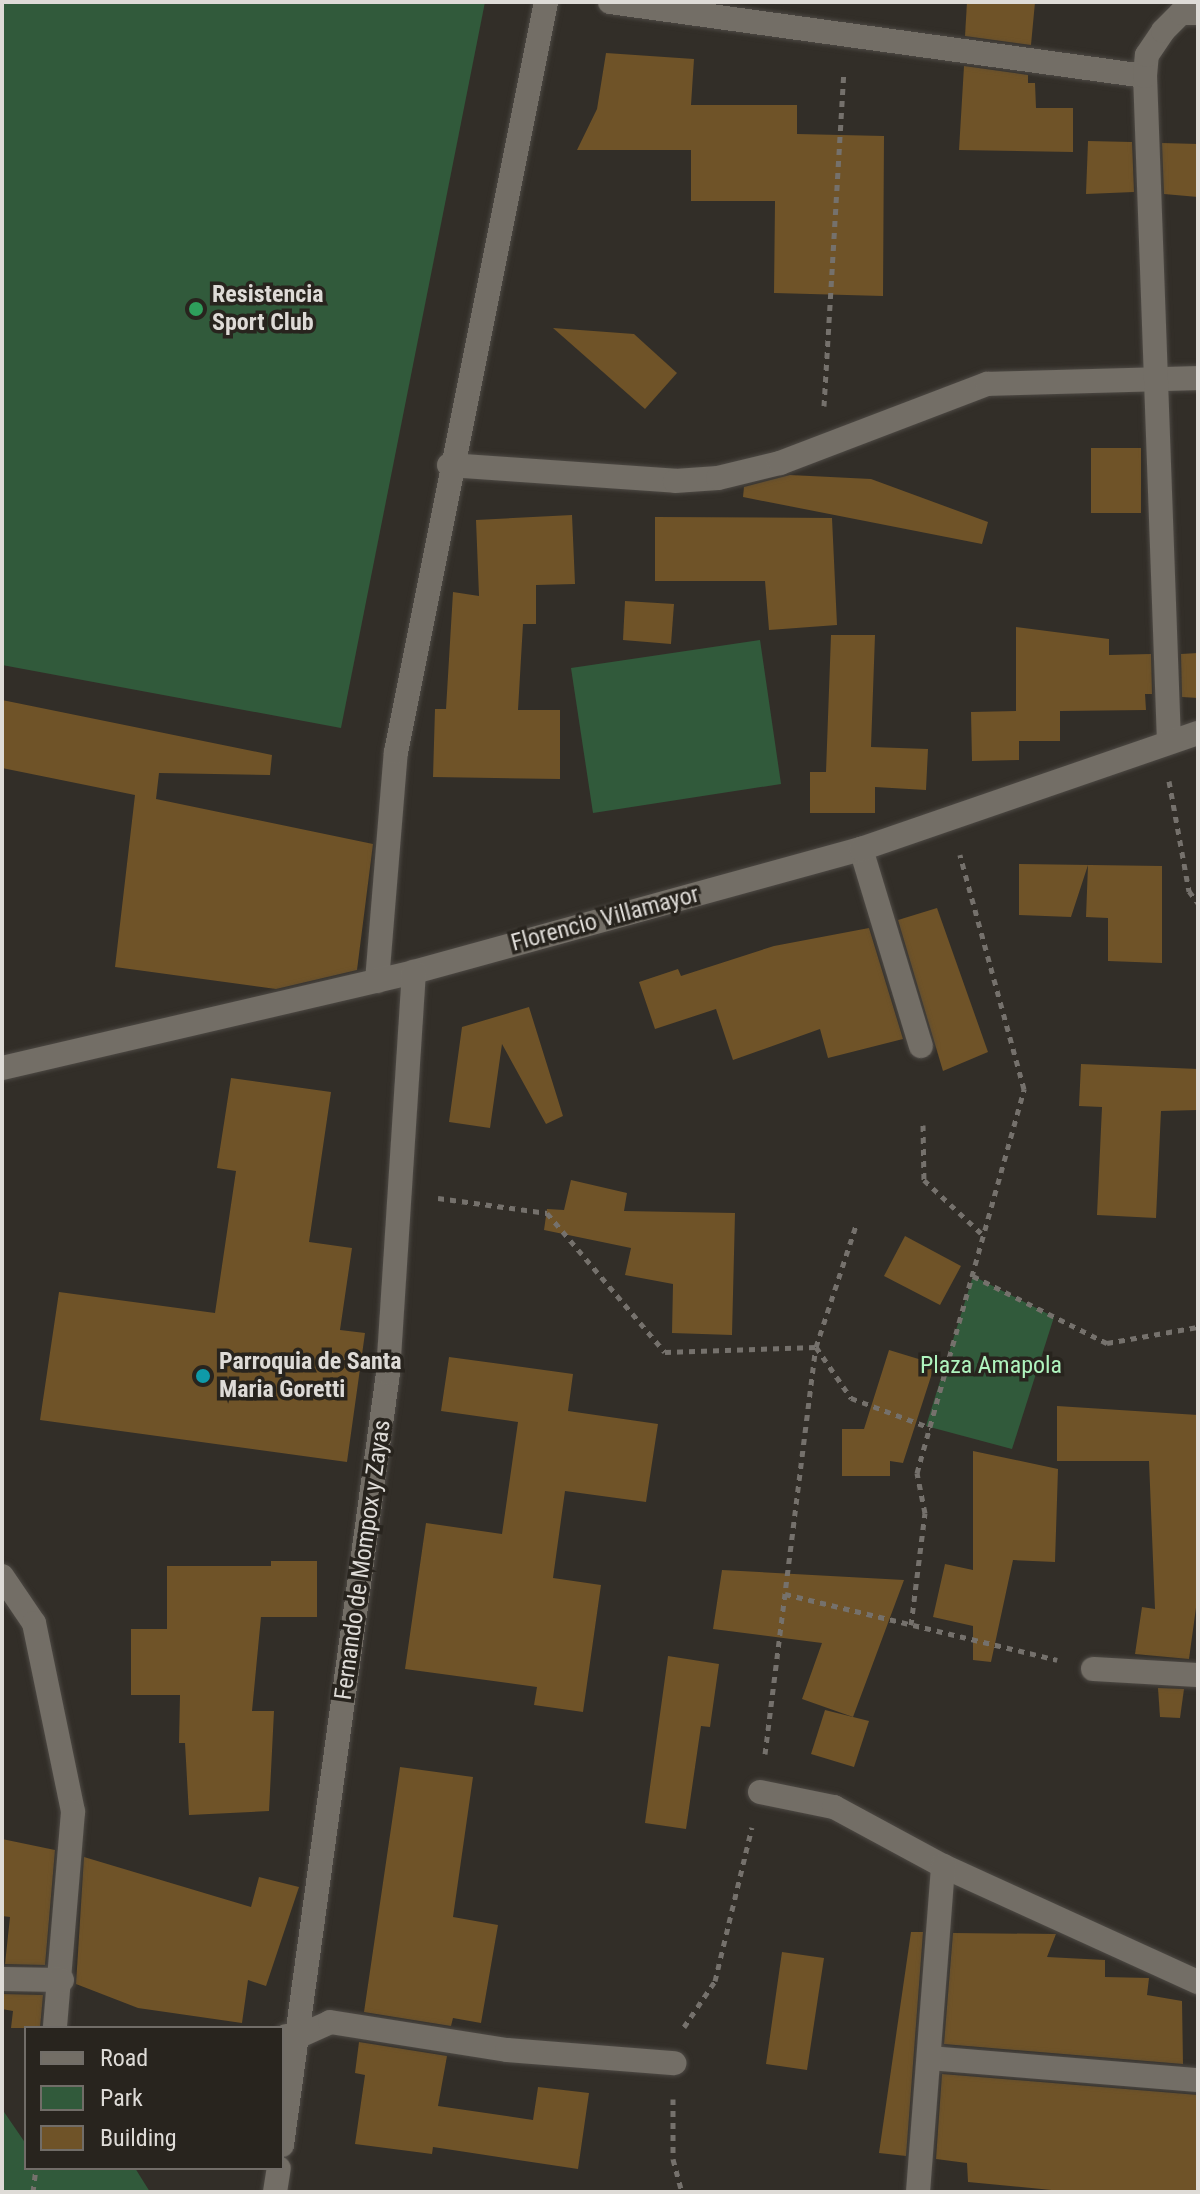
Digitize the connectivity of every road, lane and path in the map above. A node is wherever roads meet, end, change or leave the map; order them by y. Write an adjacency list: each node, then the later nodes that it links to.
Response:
1 (546, 2): 9 (street)
2 (610, 2): 4 (street)
3 (1198, 13): 5 (street)
4 (846, 35): 5 (street); 8 (path)
5 (1145, 76): 6 (street)
6 (1159, 378): 7 (street); 8 (street); 11 (street)
7 (1198, 378)
8 (822, 447): 9 (street)
9 (449, 465): 17 (street)
10 (1198, 733): 11 (street, Florencio Villamayor)
11 (1169, 742): 13 (street, Florencio Villamayor)
12 (1168, 776): 15 (path)
13 (950, 818): 14 (street, Florencio Villamayor); 23 (path)
14 (861, 849): 16 (street, Florencio Villamayor); 18 (street)
15 (1198, 903)
16 (414, 972): 17 (street, Florencio Villamayor); 21 (street, Fernando de Mompox y Zayas)
17 (377, 981): 19 (street, Florencio Villamayor)
18 (921, 1046)
19 (2, 1068)
20 (923, 1125): 23 (path)
21 (404, 1193): 26 (path); 40 (street, Fernando de Mompox y Zayas)
22 (856, 1225): 26 (path)
23 (984, 1236): 24 (path)
24 (973, 1276): 25 (path); 27 (path)
25 (1198, 1327)
26 (816, 1347): 27 (path); 29 (path)
27 (931, 1428): 30 (path)
28 (2, 1576): 36 (street)
29 (785, 1594): 30 (path); 33 (path)
30 (911, 1625): 31 (path)
31 (1093, 1669): 32 (street)
32 (1198, 1675)
33 (760, 1792): 34 (street); 37 (path)
34 (943, 1866): 38 (street); 41 (street)
35 (2, 1979): 36 (street)
36 (62, 1980): 39 (street)
37 (715, 1981)
38 (1198, 1982)
39 (55, 2026)
40 (290, 2036): 42 (street); 44 (street, Fernando de Mompox y Zayas)
41 (929, 2058): 43 (street); 49 (street)
42 (674, 2063)
43 (1198, 2080)
44 (284, 2118)
45 (36, 2170): 47 (path)
46 (279, 2170): 48 (street)
47 (33, 2192)
48 (275, 2192)
49 (918, 2192)

